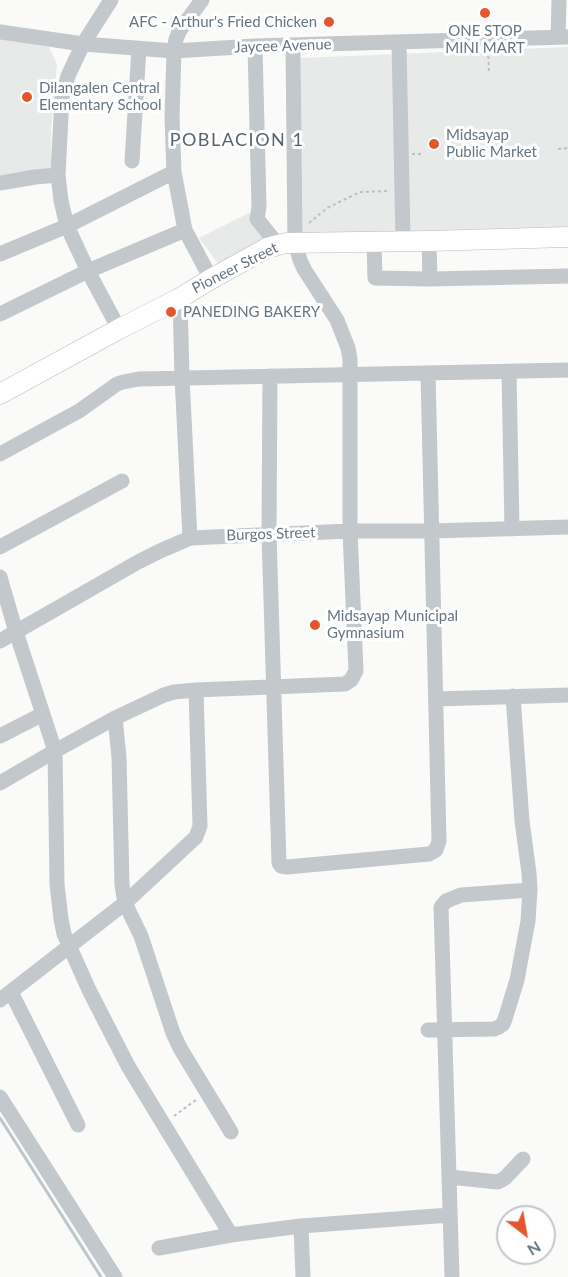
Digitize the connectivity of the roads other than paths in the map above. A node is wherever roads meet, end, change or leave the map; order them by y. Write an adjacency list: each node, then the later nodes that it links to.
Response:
1 (111, 0): 7 (street)
2 (202, 0): 11 (street)
3 (559, 0): 5 (street)
4 (0, 32): 7 (street, Jaycee Avenue)
5 (563, 37): 6 (street, Jaycee Avenue)
6 (399, 42): 8 (street, Jaycee Avenue); 20 (street)
7 (83, 44): 10 (street, Jaycee Avenue); 14 (street)
8 (293, 45): 9 (street, Jaycee Avenue); 19 (street)
9 (255, 46): 11 (street, Jaycee Avenue); 19 (street)
10 (139, 48): 11 (street, Jaycee Avenue); 12 (street)
11 (174, 51): 13 (street)
12 (132, 161)
13 (174, 172): 16 (street); 17 (street)
14 (58, 175): 15 (street); 16 (street)
15 (0, 183)
16 (66, 226): 23 (street); 24 (street)
17 (185, 230): 24 (street); 26 (street)
18 (568, 237): 21 (main road, Pioneer Street)
19 (289, 240): 22 (main road, Pioneer Street); 26 (main road, Pioneer Street); 34 (street)
20 (403, 241): 21 (main road, Pioneer Street); 22 (main road, Pioneer Street)
21 (429, 241): 27 (street)
22 (374, 242): 27 (street)
23 (0, 254)
24 (88, 271): 29 (street); 30 (street)
25 (568, 276): 27 (street)
26 (211, 279): 28 (main road, Pioneer Street)
27 (430, 279)
28 (180, 298): 30 (main road, Pioneer Street); 36 (street)
29 (0, 314)
30 (119, 329): 37 (main road, Pioneer Street)
31 (568, 370): 32 (street)
32 (509, 372): 33 (street); 41 (street)
33 (428, 373): 34 (street); 43 (street)
34 (351, 375): 35 (street); 42 (street)
35 (270, 376): 36 (street); 44 (street)
36 (182, 377): 38 (street); 45 (street)
37 (0, 394)
38 (0, 454)
39 (122, 481): 46 (street)
40 (568, 527): 41 (street, Burgos Street)
41 (512, 529): 43 (street, Burgos Street)
42 (350, 531): 43 (street, Burgos Street); 44 (street, Burgos Street); 50 (street)
43 (431, 531): 54 (street)
44 (269, 534): 45 (street, Burgos Street); 50 (street)
45 (190, 538): 48 (street, Burgos Street)
46 (0, 547)
47 (0, 577): 48 (street)
48 (16, 632): 49 (street, Burgos Street); 55 (street)
49 (0, 641)
50 (274, 686): 51 (street); 54 (street)
51 (196, 690): 56 (street); 61 (street)
52 (568, 695): 53 (street)
53 (513, 696): 54 (street); 60 (street)
54 (436, 699)
55 (43, 714): 57 (street); 58 (street)
56 (115, 718): 58 (street); 61 (street)
57 (0, 736)
58 (55, 751): 59 (street); 62 (street)
59 (0, 783)
60 (530, 890): 65 (street); 65 (street)
61 (125, 903): 62 (street); 68 (street)
62 (69, 947): 63 (street); 73 (street)
63 (3, 996): 67 (street)
64 (428, 1030): 65 (street)
65 (445, 1030): 70 (street)
66 (0, 1097): 75 (street)
67 (78, 1125)
68 (231, 1132)
69 (523, 1159): 70 (street)
70 (449, 1177): 71 (street)
71 (450, 1215): 72 (street); 77 (street)
72 (301, 1226): 73 (street); 76 (street)
73 (231, 1235): 74 (street)
74 (159, 1248)
75 (115, 1277)
76 (303, 1277)
77 (452, 1277)

